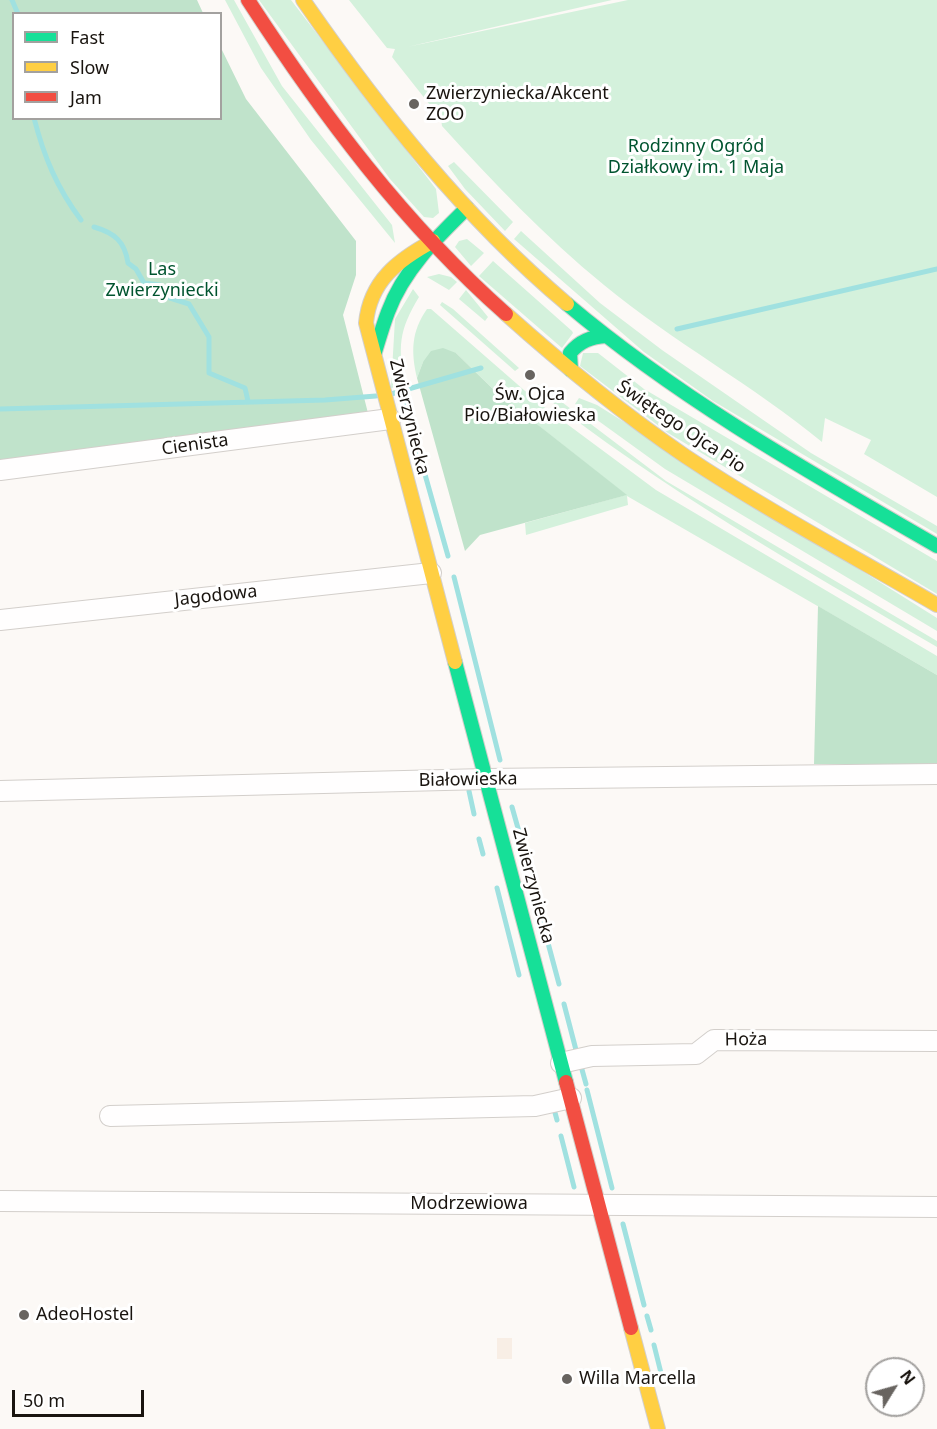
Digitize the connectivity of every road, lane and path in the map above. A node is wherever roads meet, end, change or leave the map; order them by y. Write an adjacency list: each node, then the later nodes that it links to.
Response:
1 (248, 0): 4 (main road)
2 (303, 0): 3 (main road)
3 (467, 208): 4 (main road, Zwierzyniecka); 5 (main road, Świętego Ojca Pio)
4 (433, 241): 6 (main road, Zwierzyniecka); 6 (main road, Zwierzyniecka); 7 (main road, Świętego Ojca Pio)
5 (606, 336): 7 (main road); 10 (main road, Świętego Ojca Pio)
6 (375, 352): 8 (main road, Zwierzyniecka)
7 (571, 370): 12 (main road, Świętego Ojca Pio)
8 (389, 414): 9 (street, Cienista); 11 (main road, Zwierzyniecka)
9 (0, 470)
10 (937, 546)
11 (431, 573): 13 (street, Jagodowa); 15 (main road, Zwierzyniecka)
12 (937, 605)
13 (0, 620)
14 (937, 774): 15 (street, Białowieska)
15 (485, 779): 16 (street, Białowieska); 18 (main road, Zwierzyniecka)
16 (0, 790)
17 (937, 1041): 18 (street, Hoża)
18 (561, 1063): 19 (main road, Zwierzyniecka)
19 (571, 1098): 20 (street); 22 (main road, Zwierzyniecka)
20 (110, 1116)
21 (0, 1201): 22 (street, Modrzewiowa)
22 (598, 1205): 23 (street, Modrzewiowa); 24 (main road, Zwierzyniecka)
23 (937, 1207)
24 (658, 1429)

